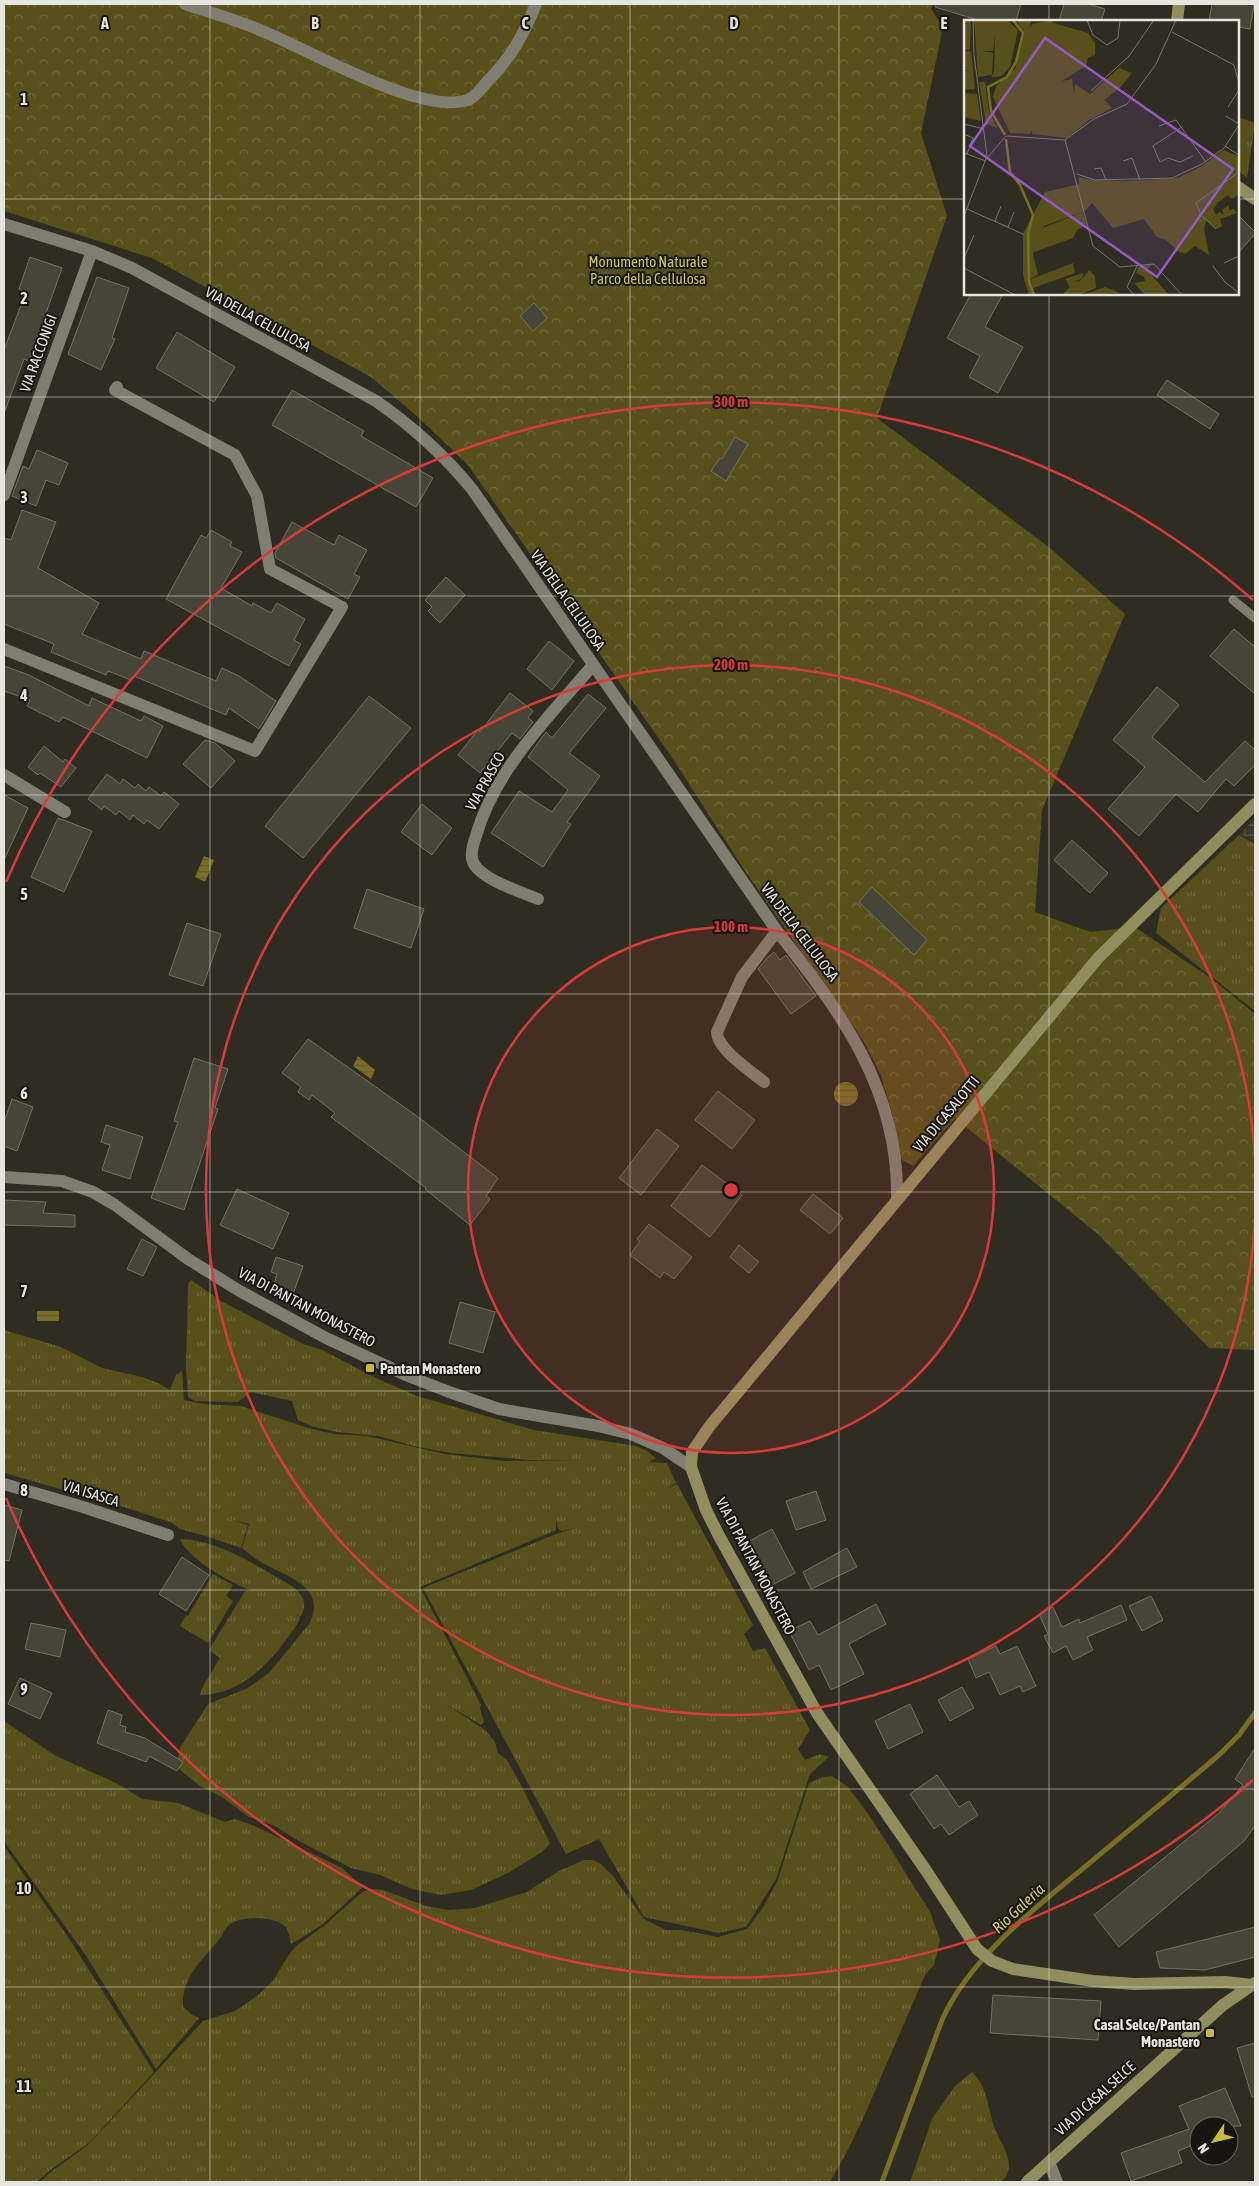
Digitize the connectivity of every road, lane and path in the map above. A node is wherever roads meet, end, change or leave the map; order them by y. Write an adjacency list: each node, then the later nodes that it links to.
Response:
1 (185, 4): 2 (street)
2 (536, 4)
3 (1179, 4): 4 (street)
4 (1176, 20)
5 (1239, 188): 6 (street)
6 (1255, 199)
7 (4, 224): 8 (street, VIA DELLA CELLULOSA)
8 (92, 251): 10 (street, VIA RACCONIGI); 14 (street, VIA DELLA CELLULOSA)
9 (117, 387): 13 (street)
10 (4, 495)
11 (1233, 600): 12 (lane)
12 (1255, 618)
13 (4, 649)
14 (593, 665): 18 (street, VIA PRASCO); 19 (street, VIA DELLA CELLULOSA)
15 (4, 775): 17 (street)
16 (1255, 804): 22 (street, VIA DI CASALOTTI)
17 (65, 812)
18 (538, 899)
19 (778, 931): 20 (street); 22 (street, VIA DELLA CELLULOSA)
20 (764, 1082)
21 (4, 1177): 23 (street, VIA DI PANTAN MONASTERO)
22 (897, 1198): 23 (street, VIA DI CASALOTTI)
23 (692, 1467): 26 (street, VIA DI PANTAN MONASTERO)
24 (4, 1484): 25 (street, VIA ISASCA)
25 (168, 1535)
26 (1254, 1984): 27 (street, VIA DI CASAL SELCE)
27 (1049, 2162): 28 (street, VIA DI CASAL SELCE); 29 (street)
28 (1027, 2182)
29 (1057, 2182)

